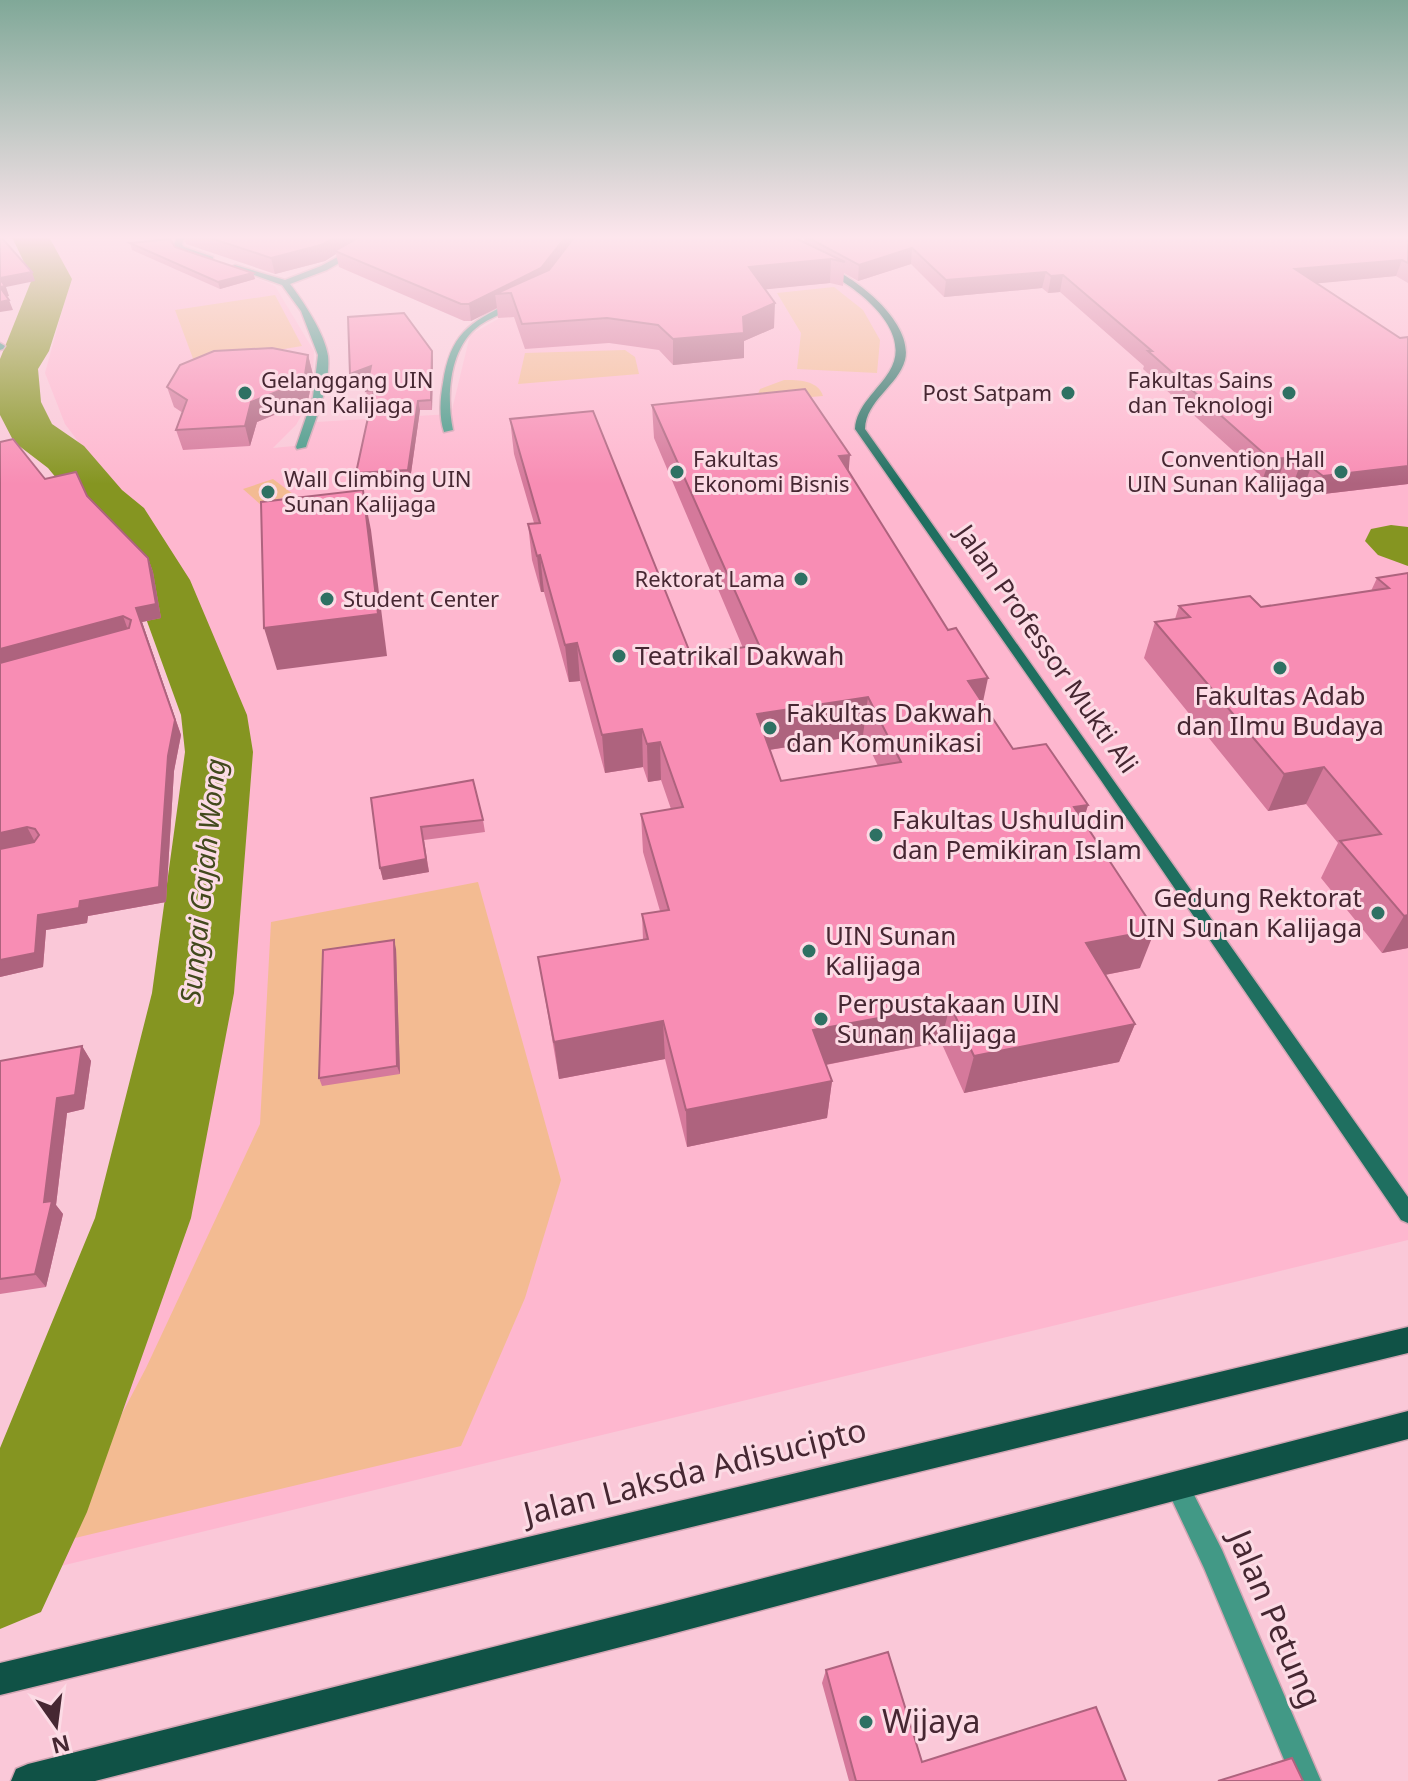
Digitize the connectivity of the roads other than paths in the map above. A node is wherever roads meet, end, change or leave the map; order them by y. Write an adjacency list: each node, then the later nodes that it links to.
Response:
1 (308, 318): 5 (street)
2 (485, 318): 4 (street)
3 (888, 318): 6 (main road, Jalan Professor Mukti Ali)
4 (448, 430)
5 (301, 447)
6 (1408, 1214)
7 (1408, 1340): 10 (main road, Jalan Laksda Adisucipto)
8 (1408, 1425): 9 (main road)
9 (1177, 1485): 11 (main road); 12 (street, Jalan Petung)
10 (0, 1679)
11 (28, 1781)
12 (1307, 1781)

